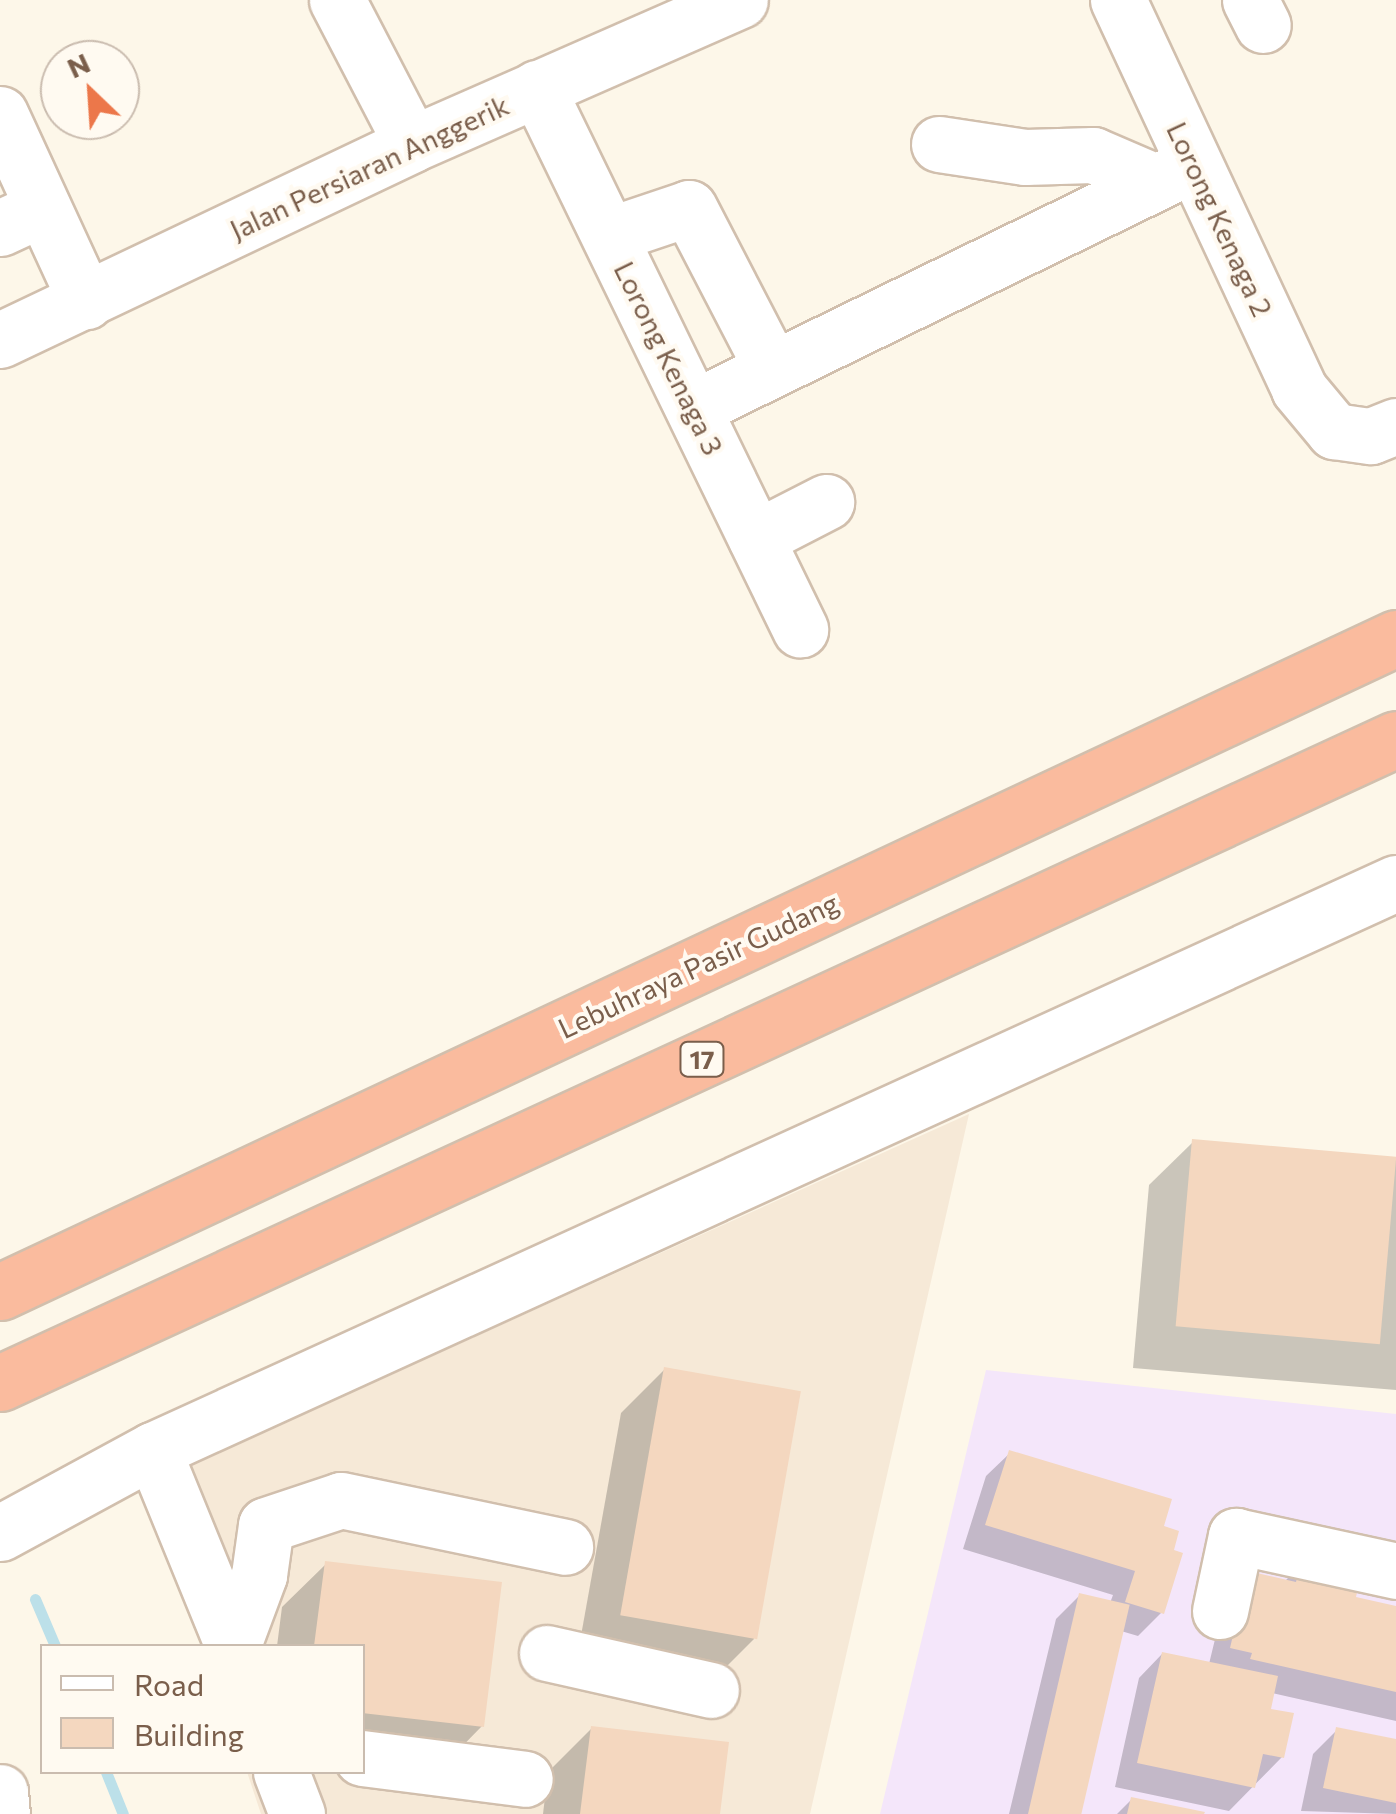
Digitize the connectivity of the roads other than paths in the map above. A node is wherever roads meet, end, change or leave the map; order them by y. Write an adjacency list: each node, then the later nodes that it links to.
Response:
1 (337, 0): 6 (street)
2 (740, 0): 4 (street, Jalan Persiaran Anggerik)
3 (1118, 0): 8 (street, Lorong Kenaga 2)
4 (537, 88): 6 (street, Jalan Persiaran Anggerik); 10 (street, Lorong Kenaga 3)
5 (0, 114): 9 (street)
6 (412, 144): 11 (street, Jalan Persiaran Anggerik)
7 (939, 144): 8 (street)
8 (1175, 173): 13 (street); 15 (street, Lorong Kenaga 2)
9 (22, 218): 11 (street)
10 (610, 235): 13 (street); 14 (street, Lorong Kenaga 3)
11 (86, 300): 12 (street, Jalan Persiaran Anggerik)
12 (0, 340)
13 (771, 366): 14 (street)
14 (693, 408): 17 (street, Lorong Kenaga 3)
15 (1396, 426)
16 (826, 502): 17 (street)
17 (756, 538): 18 (street, Lorong Kenaga 3)
18 (800, 629)
19 (1396, 638): 22 (highway, Lebuhraya Pasir Gudang)
20 (1381, 751): 23 (highway, 17)
21 (1396, 882): 26 (street)
22 (0, 1292)
23 (52, 1359): 24 (highway, 17); 25 (highway)
24 (0, 1383)
25 (0, 1404)
26 (153, 1450): 27 (street); 31 (street)
27 (0, 1532)
28 (565, 1547): 32 (street)
29 (1396, 1571): 30 (street)
30 (1220, 1610)
31 (232, 1644)
32 (234, 1644)
33 (546, 1653): 34 (street)
34 (711, 1690)
35 (365, 1758): 37 (street)
36 (282, 1774): 40 (street)
37 (525, 1778)
38 (0, 1792): 39 (street)
39 (2, 1814)
40 (297, 1814)

